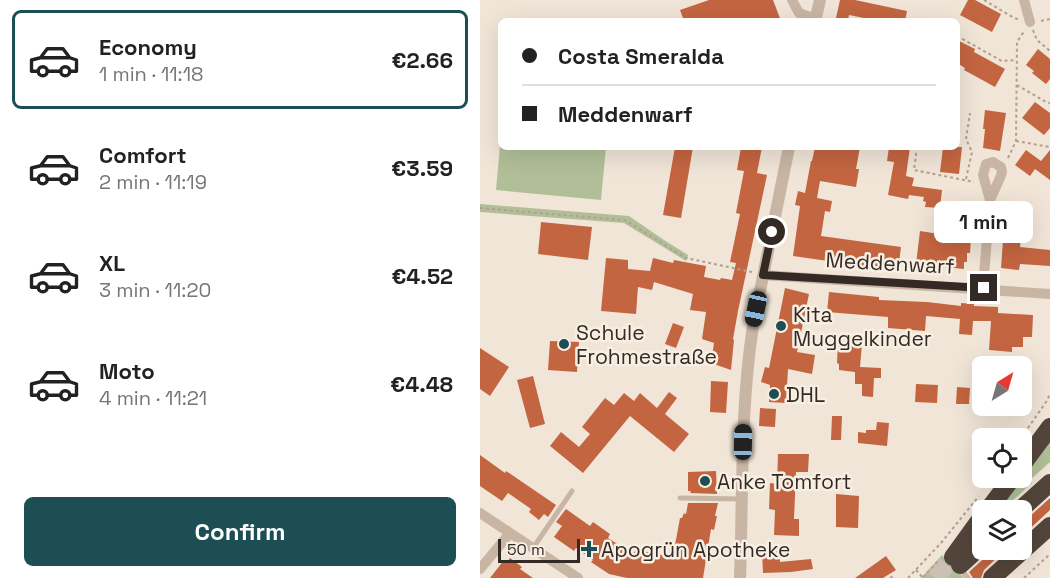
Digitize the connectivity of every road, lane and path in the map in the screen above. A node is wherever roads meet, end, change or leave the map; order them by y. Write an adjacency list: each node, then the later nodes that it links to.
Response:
1 (792, 0): 5 (street)
2 (820, 0): 6 (street)
3 (984, 0): 7 (path)
4 (1024, 0): 7 (street)
5 (810, 18)
6 (816, 18)
7 (1030, 22): 9 (path); 10 (path)
8 (960, 38): 10 (path)
9 (1050, 51)
10 (1017, 60): 11 (path)
11 (1017, 85): 12 (path); 14 (path)
12 (1050, 103)
13 (970, 113): 19 (path)
14 (1016, 141): 15 (path); 18 (path)
15 (1050, 147)
16 (788, 150): 23 (street)
17 (917, 150): 19 (path)
18 (1001, 167): 20 (street); 21 (street)
19 (965, 180): 20 (path)
20 (985, 184): 21 (street)
21 (990, 200): 24 (street)
22 (480, 208): 23 (path)
23 (763, 275): 24 (street, Meddenwarf); 35 (street)
24 (984, 288): 25 (street, Meddenwarf)
25 (1050, 294)
26 (1050, 394): 28 (path)
27 (1050, 427): 29 (highway)
28 (1028, 428)
29 (1032, 451)
30 (1050, 483): 37 (highway)
31 (984, 488): 47 (path)
32 (1005, 488): 36 (highway)
33 (572, 491): 42 (lane)
34 (680, 498): 35 (lane)
35 (742, 499): 49 (street)
36 (996, 500)
37 (1031, 500)
38 (480, 513): 40 (street)
39 (1050, 526): 52 (highway)
40 (510, 532): 42 (street); 46 (street)
41 (972, 535): 45 (highway)
42 (533, 548): 48 (street)
43 (972, 552): 45 (highway)
44 (1050, 554): 53 (path)
45 (956, 563): 51 (path)
46 (480, 569)
47 (916, 570): 50 (path); 51 (path)
48 (578, 578)
49 (740, 578)
50 (908, 578)
51 (923, 578)
52 (992, 578)
53 (1024, 578)

